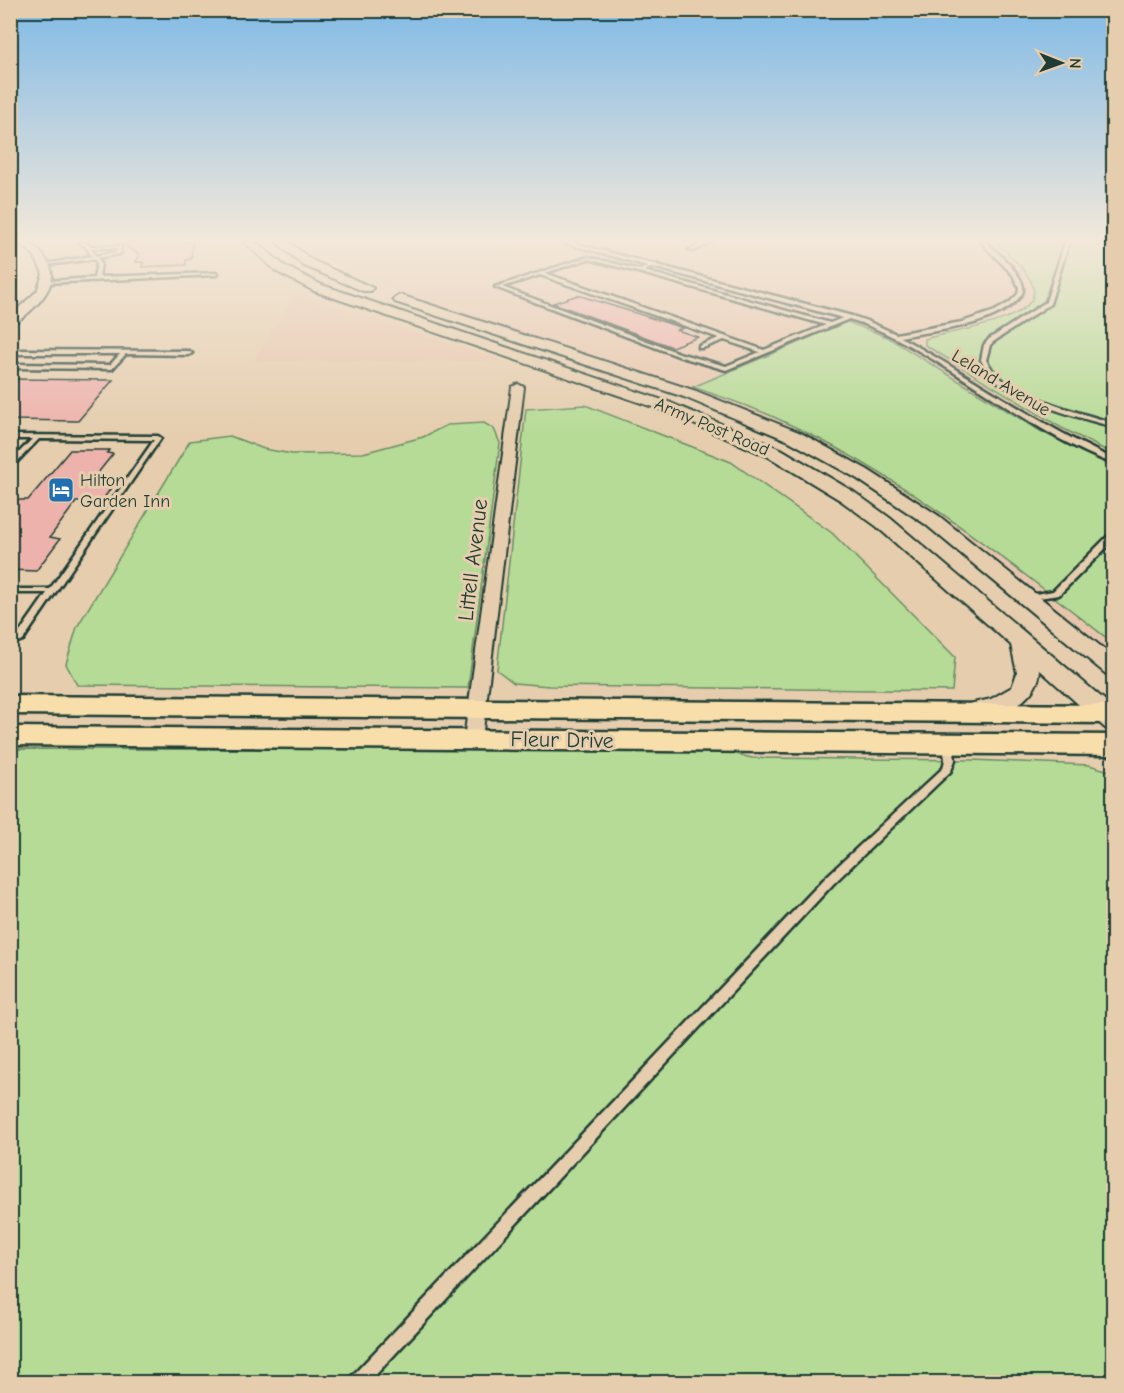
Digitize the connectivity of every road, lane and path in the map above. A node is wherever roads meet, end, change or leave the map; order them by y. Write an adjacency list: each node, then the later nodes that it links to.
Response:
1 (373, 307): 35 (main road, Army Post Road)
2 (427, 307): 34 (main road, Army Post Road)
3 (551, 307): 22 (lane)
4 (636, 307): 14 (lane)
5 (767, 307): 12 (lane)
6 (813, 307): 10 (lane, Leland Avenue)
7 (1007, 307): 13 (lane)
8 (1042, 307): 26 (lane)
9 (16, 313): 11 (street)
10 (850, 317): 12 (lane); 13 (lane, Leland Avenue)
11 (10, 322)
12 (831, 325): 20 (lane)
13 (896, 336): 29 (lane, Leland Avenue)
14 (724, 338): 15 (lane); 20 (lane)
15 (701, 347)
16 (10, 352): 17 (lane)
17 (20, 352): 18 (lane); 23 (lane)
18 (125, 352): 21 (lane); 24 (lane)
19 (688, 352): 22 (lane)
20 (764, 352): 22 (lane)
21 (189, 353)
22 (680, 355)
23 (10, 360)
24 (10, 366)
25 (518, 387): 39 (street, Littell Avenue)
26 (1113, 425)
27 (10, 437): 28 (lane)
28 (37, 437): 30 (lane); 33 (lane)
29 (1113, 462)
30 (10, 467)
31 (1113, 535): 34 (lane)
32 (10, 591): 33 (lane)
33 (52, 591): 36 (lane)
34 (1028, 598): 37 (main road, Army Post Road)
35 (1021, 641): 40 (main road); 41 (main road, Army Post Road)
36 (10, 643)
37 (1109, 664)
38 (10, 705): 39 (main road, Fleur Drive)
39 (476, 708): 40 (main road, Fleur Drive); 43 (street, Littell Avenue)
40 (965, 713): 41 (main road, Fleur Drive)
41 (1110, 716)
42 (10, 736): 43 (main road, Fleur Drive)
43 (473, 740): 44 (main road, Fleur Drive)
44 (948, 744): 45 (main road, Fleur Drive); 46 (lane)
45 (1113, 745)
46 (358, 1383)

